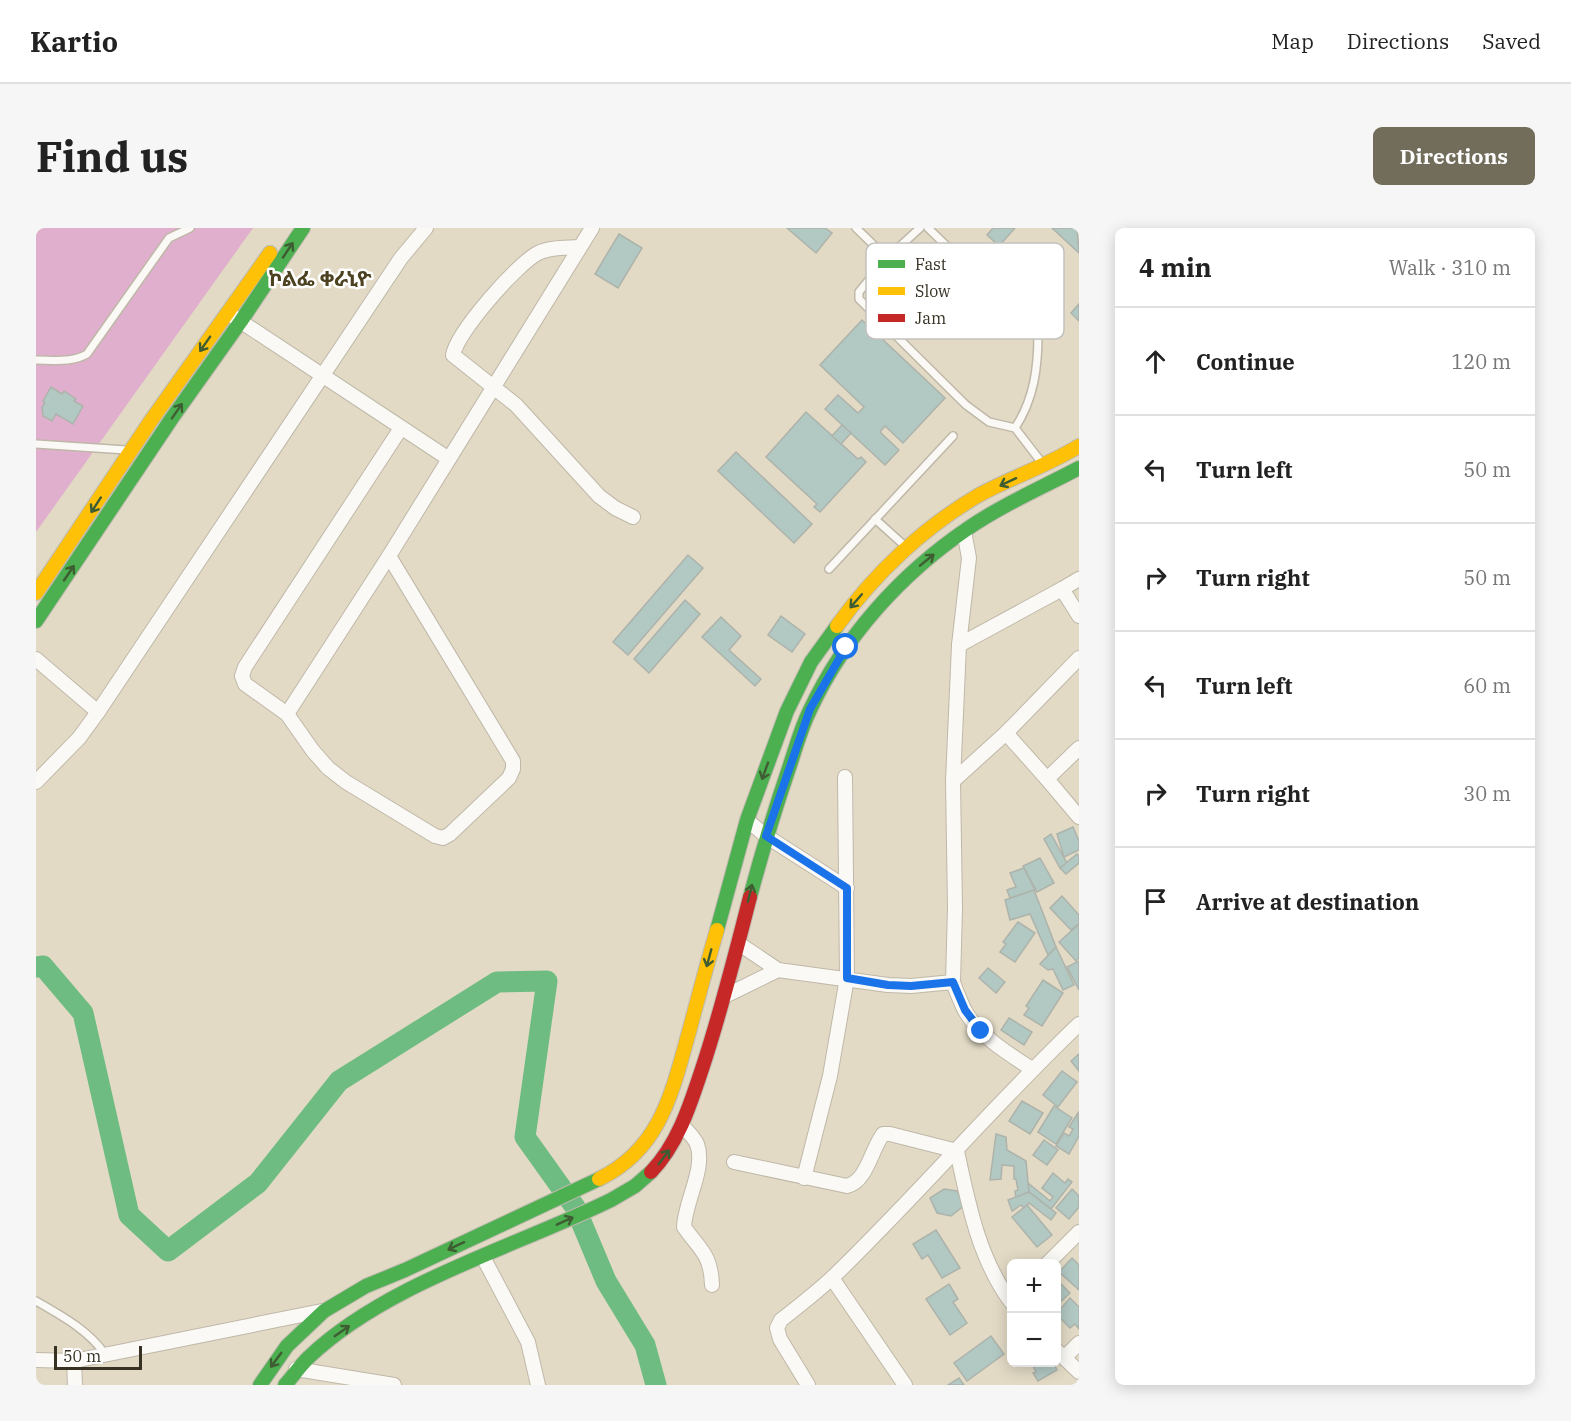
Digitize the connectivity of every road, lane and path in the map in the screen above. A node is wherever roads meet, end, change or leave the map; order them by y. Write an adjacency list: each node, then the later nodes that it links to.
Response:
1 (172, 228): 10 (lane)
2 (190, 228): 10 (lane)
3 (288, 228): 17 (main road)
4 (303, 228): 18 (main road, one-way to 4)
5 (426, 228): 22 (street)
6 (592, 228): 14 (street)
7 (856, 228): 11 (lane)
8 (920, 228): 12 (lane)
9 (928, 228): 13 (lane)
10 (169, 238): 21 (lane)
11 (872, 243)
12 (904, 243)
13 (944, 243)
14 (579, 247): 23 (street); 23 (street)
15 (866, 284): 16 (lane)
16 (866, 306)
17 (227, 313): 18 (street); 29 (main road, one-way to 29)
18 (241, 321): 22 (street); 43 (main road, one-way to 18)
19 (899, 339): 25 (lane)
20 (1038, 339): 25 (lane)
21 (36, 360)
22 (322, 373): 24 (street); 47 (street)
23 (494, 387): 30 (street); 33 (street)
24 (401, 428): 30 (street); 48 (street)
25 (1015, 428): 31 (lane)
26 (953, 436): 34 (lane)
27 (36, 444): 29 (lane)
28 (1079, 446): 31 (main road)
29 (132, 450): 41 (main road, one-way to 41)
30 (449, 459): 37 (street)
31 (1044, 465): 36 (main road, one-way to 36)
32 (1079, 468): 35 (main road)
33 (633, 517)
34 (875, 519): 36 (lane); 38 (lane)
35 (964, 531): 44 (street); 57 (main road, one-way to 35)
36 (906, 548): 56 (main road, one-way to 56)
37 (389, 556): 48 (street); 48 (street)
38 (829, 569)
39 (1079, 579): 40 (street)
40 (1062, 589): 42 (street); 44 (street)
41 (36, 593)
42 (1079, 616)
43 (36, 621)
44 (959, 645): 53 (street)
45 (1079, 658): 49 (street)
46 (36, 659): 47 (street)
47 (98, 712): 54 (street)
48 (287, 714)
49 (1006, 733): 52 (street); 53 (street)
50 (1079, 748): 52 (street)
51 (845, 777): 58 (street)
52 (1047, 778): 55 (street)
53 (953, 781): 62 (street)
54 (36, 782)
55 (1079, 817)
56 (747, 820): 57 (street); 77 (main road, one-way to 77)
57 (766, 836): 58 (street); 59 (main road, one-way to 57)
58 (847, 888): 61 (street)
59 (738, 944): 60 (street); 63 (main road)
60 (777, 970): 61 (street); 63 (street)
61 (847, 978): 62 (street); 69 (street)
62 (953, 982): 65 (street)
63 (725, 996): 66 (main road)
64 (1079, 1024): 65 (street)
65 (1032, 1069): 67 (street)
66 (682, 1125): 71 (main road, one-way to 66); 74 (street)
67 (957, 1151): 69 (street); 73 (street); 75 (street)
68 (734, 1162): 69 (street)
69 (804, 1178)
70 (1079, 1232): 72 (street)
71 (483, 1257): 80 (main road, one-way to 71); 92 (street)
72 (1051, 1259)
73 (832, 1278): 93 (street); 94 (street)
74 (712, 1285)
75 (1007, 1293)
76 (36, 1301): 82 (lane)
77 (324, 1311): 78 (main road); 82 (street)
78 (301, 1331): 80 (main road); 89 (main road, one-way to 89)
79 (1079, 1343): 81 (street)
80 (320, 1346): 86 (main road)
81 (1061, 1353)
82 (105, 1354): 85 (street)
83 (1061, 1355): 87 (street)
84 (36, 1360): 85 (street)
85 (74, 1360): 88 (street)
86 (296, 1369): 90 (main road); 91 (street)
87 (1079, 1372)
88 (75, 1385)
89 (260, 1385)
90 (285, 1385)
91 (394, 1385)
92 (538, 1385)
93 (808, 1385)
94 (904, 1385)

